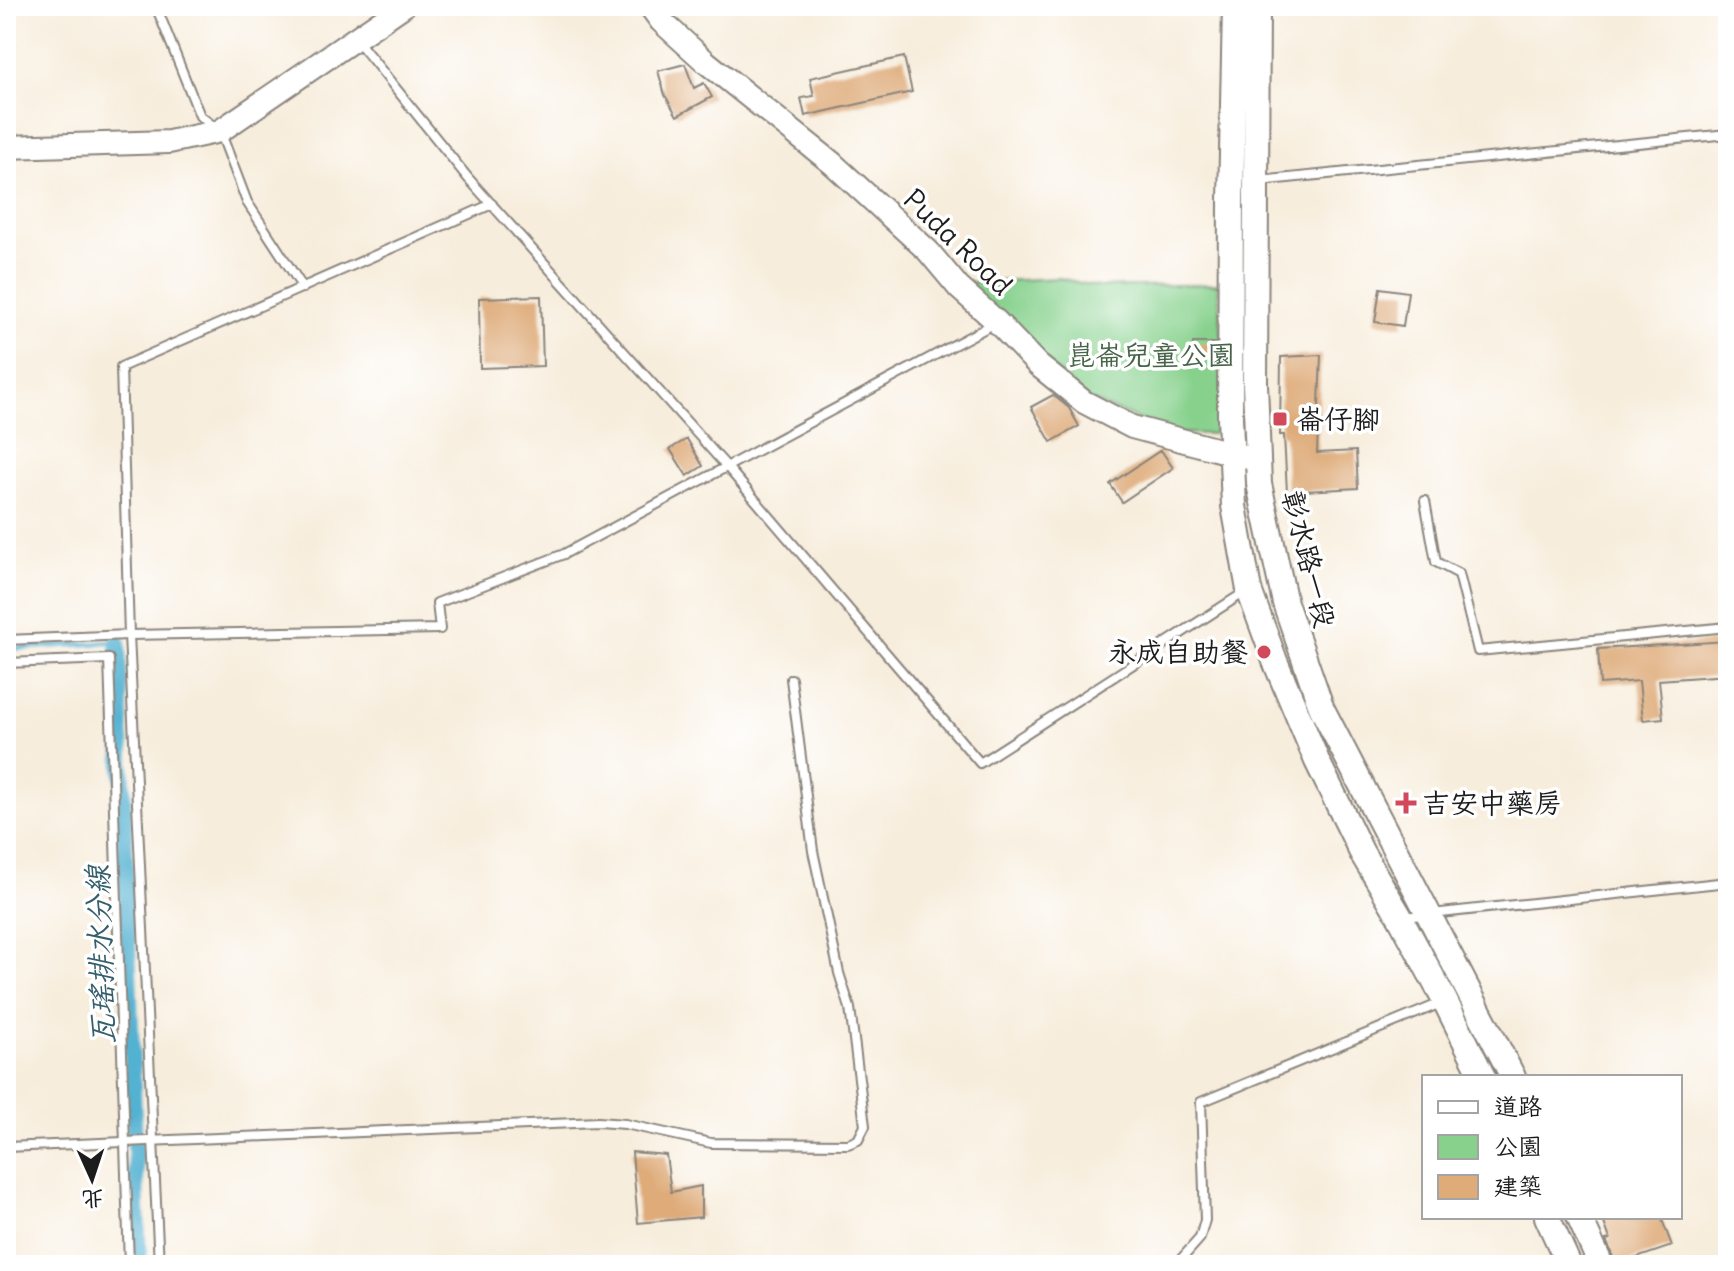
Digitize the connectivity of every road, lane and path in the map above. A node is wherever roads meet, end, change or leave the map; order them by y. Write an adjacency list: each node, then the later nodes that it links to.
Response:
1 (156, 6): 7 (lane)
2 (403, 6): 6 (street)
3 (650, 6): 13 (street, Puda Road)
4 (1235, 6): 14 (main road)
5 (1257, 6): 10 (main road, 彰水路一段)
6 (356, 38): 7 (street); 11 (lane)
7 (220, 131): 9 (street); 12 (lane)
8 (1728, 134): 10 (lane)
9 (6, 147)
10 (1256, 181): 15 (main road, 彰水路一段)
11 (492, 204): 12 (lane); 16 (lane)
12 (303, 288): 20 (lane)
13 (997, 322): 14 (street, Puda Road); 16 (lane)
14 (1232, 454): 15 (street, Puda Road); 18 (main road)
15 (1258, 460): 25 (main road, 彰水路一段)
16 (728, 468): 18 (lane); 20 (lane)
17 (1425, 501): 19 (lane)
18 (1249, 590): 27 (main road)
19 (1728, 627)
20 (129, 635): 21 (lane); 23 (lane)
21 (6, 640)
22 (109, 659): 23 (lane); 24 (lane); 35 (lane)
23 (130, 659): 34 (lane)
24 (6, 663)
25 (1309, 673): 27 (main road); 29 (main road, 彰水路一段)
26 (791, 679): 34 (lane)
27 (1284, 682): 30 (main road)
28 (1728, 882): 29 (lane)
29 (1430, 915): 30 (lane); 33 (main road, 彰水路一段)
30 (1400, 917): 31 (main road)
31 (1445, 1001): 32 (main road); 41 (lane)
32 (1482, 1075)
33 (1512, 1075)
34 (153, 1140): 35 (lane); 40 (lane)
35 (126, 1142): 36 (lane); 39 (lane)
36 (6, 1147)
37 (1548, 1219): 42 (main road)
38 (1580, 1219): 43 (main road)
39 (129, 1265)
40 (159, 1265)
41 (1176, 1265)
42 (1569, 1265)
43 (1601, 1265)

